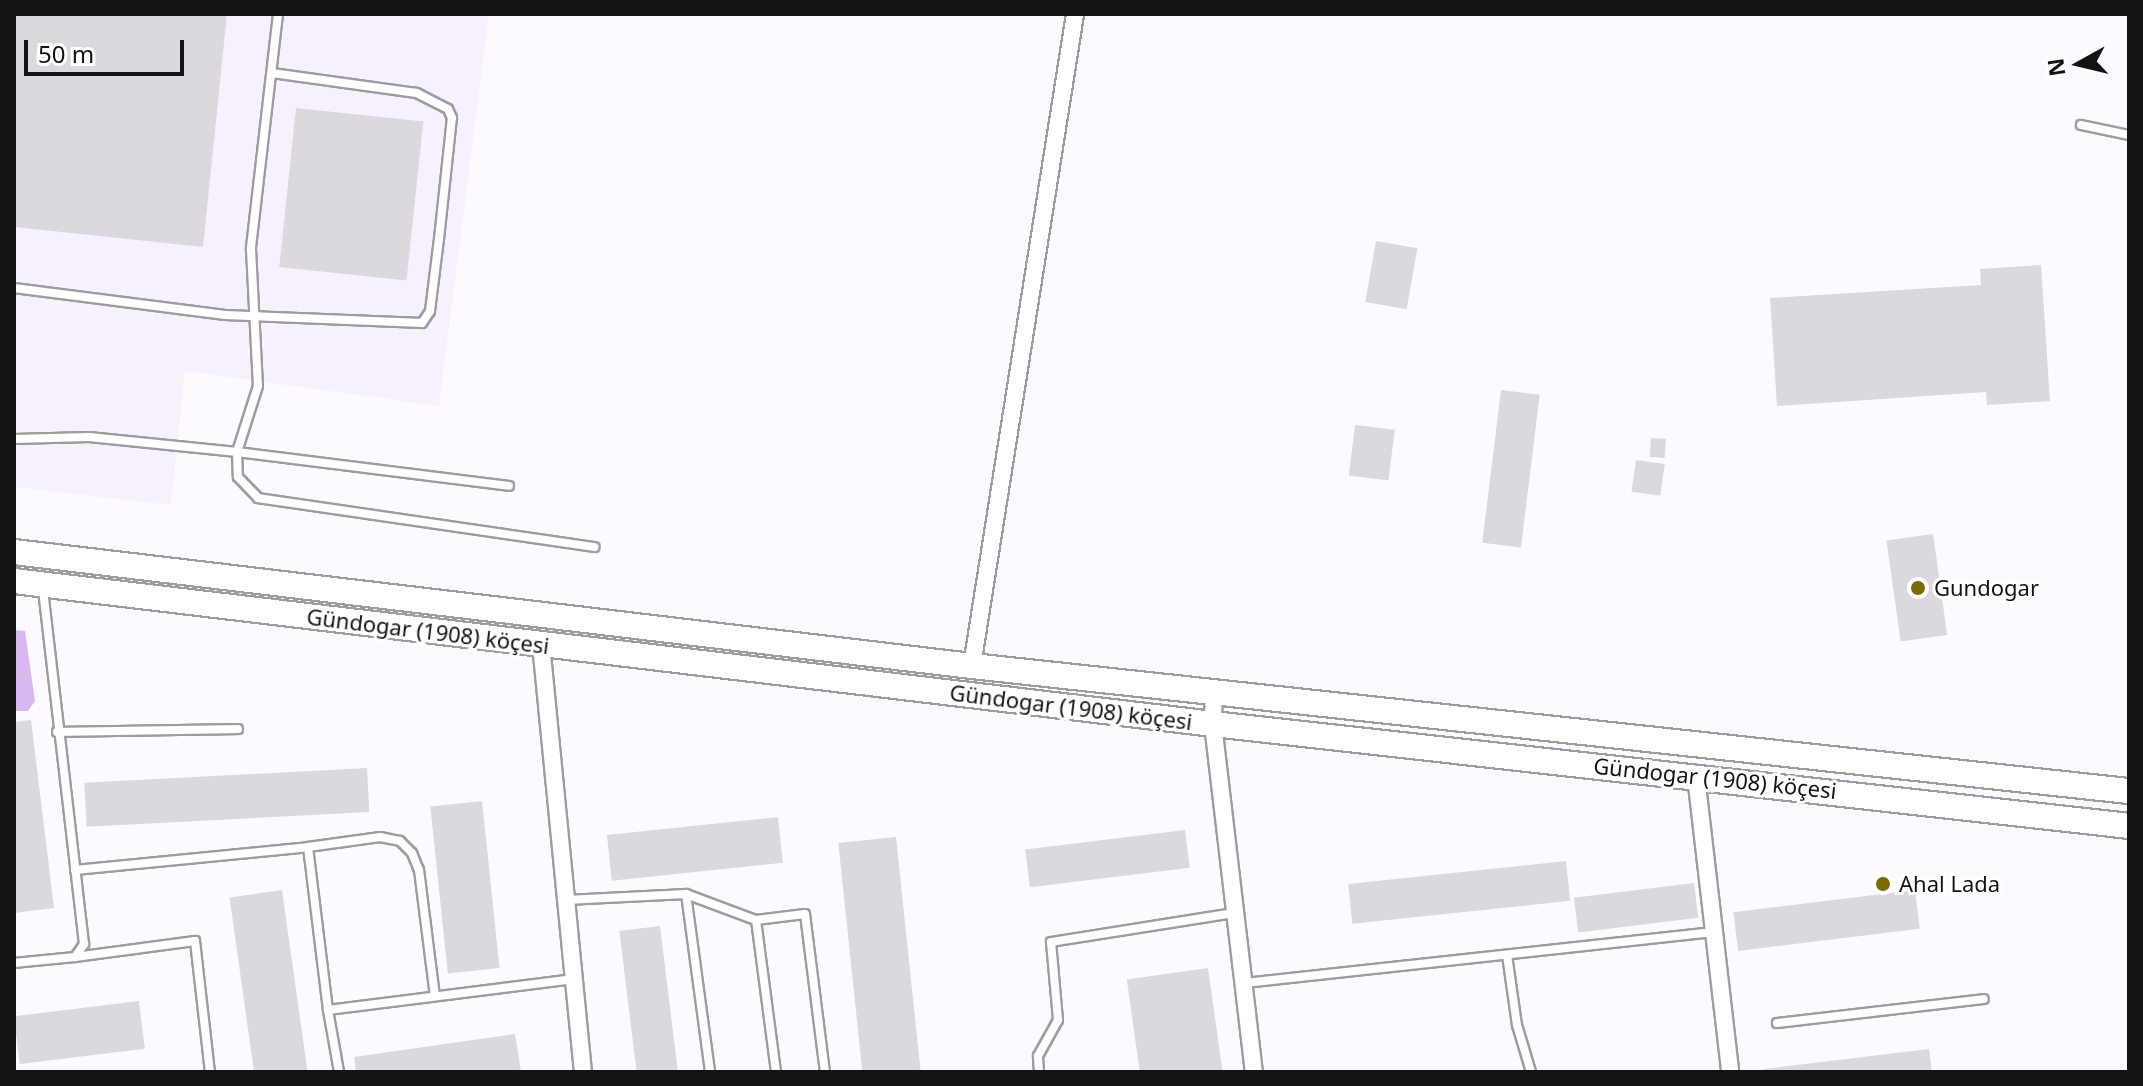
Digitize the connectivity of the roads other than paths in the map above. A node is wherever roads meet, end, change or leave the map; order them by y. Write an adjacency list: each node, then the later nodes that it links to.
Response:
1 (278, 14): 3 (lane)
2 (1075, 14): 17 (street)
3 (272, 73): 7 (lane); 7 (lane)
4 (2081, 125): 5 (lane)
5 (2129, 135)
6 (14, 288): 7 (lane)
7 (257, 317): 9 (lane)
8 (14, 439): 9 (lane)
9 (237, 452): 10 (lane); 11 (lane)
10 (509, 486)
11 (594, 547)
12 (14, 552): 15 (main road, Gündogar (1908) köçesi)
13 (14, 581): 14 (main road, Gündogar (1908) köçesi)
14 (43, 584): 16 (main road, Gündogar (1908) köçesi); 21 (lane)
15 (543, 615): 16 (main road); 17 (main road, Gündogar (1908) köçesi)
16 (541, 644): 19 (main road, Gündogar (1908) köçesi); 28 (street)
17 (972, 666): 18 (main road, Gündogar (1908) köçesi)
18 (1214, 690): 19 (street); 23 (main road, Gündogar (1908) köçesi)
19 (1213, 724): 22 (main road, Gündogar (1908) köçesi); 29 (street)
20 (238, 729): 21 (lane)
21 (57, 732): 26 (lane)
22 (1696, 776): 24 (main road, Gündogar (1908) köçesi); 31 (street)
23 (2129, 791)
24 (2129, 826)
25 (308, 847): 26 (lane); 37 (lane); 39 (lane)
26 (75, 870): 33 (lane)
27 (686, 894): 28 (lane); 30 (lane); 44 (lane)
28 (566, 900): 35 (street)
29 (1236, 913): 36 (street); 47 (lane)
30 (756, 920): 45 (lane); 46 (lane)
31 (1714, 932): 32 (lane); 50 (street)
32 (1507, 955): 36 (lane); 49 (lane)
33 (75, 957): 34 (lane); 41 (lane)
34 (14, 963)
35 (574, 979): 37 (lane); 43 (street)
36 (1244, 983): 48 (street)
37 (435, 996): 39 (lane)
38 (1984, 999): 40 (lane)
39 (328, 1010): 42 (lane)
40 (1777, 1023)
41 (210, 1072)
42 (339, 1072)
43 (583, 1072)
44 (710, 1072)
45 (776, 1072)
46 (825, 1072)
47 (1039, 1072)
48 (1254, 1072)
49 (1531, 1072)
50 (1730, 1072)

